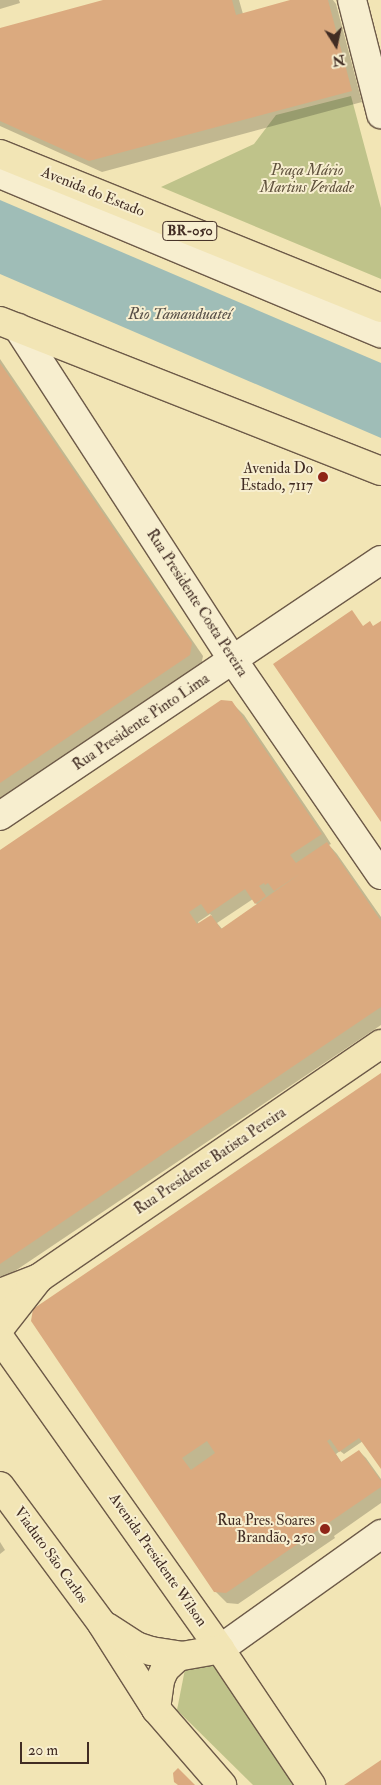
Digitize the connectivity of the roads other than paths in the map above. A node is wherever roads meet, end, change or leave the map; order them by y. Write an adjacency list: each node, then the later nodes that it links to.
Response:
1 (352, 0): 2 (street)
2 (381, 114)
3 (0, 154): 5 (main road, Avenida do Estado / BR-050)
4 (0, 174): 7 (street)
5 (381, 308)
6 (9, 324): 8 (main road); 10 (street, Rua Presidente Costa Pereira)
7 (381, 333)
8 (381, 471)
9 (381, 560): 10 (street, Rua Presidente Pinto Lima)
10 (233, 660): 11 (street, Rua Presidente Pinto Lima); 12 (street, Rua Presidente Costa Pereira)
11 (0, 816)
12 (381, 875)
13 (381, 1044): 14 (main road, Rua Presidente Batista Pereira)
14 (39, 1278): 15 (main road, Rua Presidente Batista Pereira); 16 (main road, Rua Presidente Batista Pereira)
15 (0, 1294)
16 (0, 1328)
17 (0, 1338): 21 (main road, Avenida Presidente Wilson)
18 (0, 1486): 20 (main road, Viaduto São Carlos)
19 (381, 1534): 21 (street)
20 (102, 1624): 22 (main road); 23 (main road)
21 (220, 1649): 22 (main road); 25 (main road, Avenida Presidente Wilson)
22 (178, 1656): 23 (main road)
23 (156, 1710): 24 (main road)
24 (222, 1785)
25 (311, 1785)

